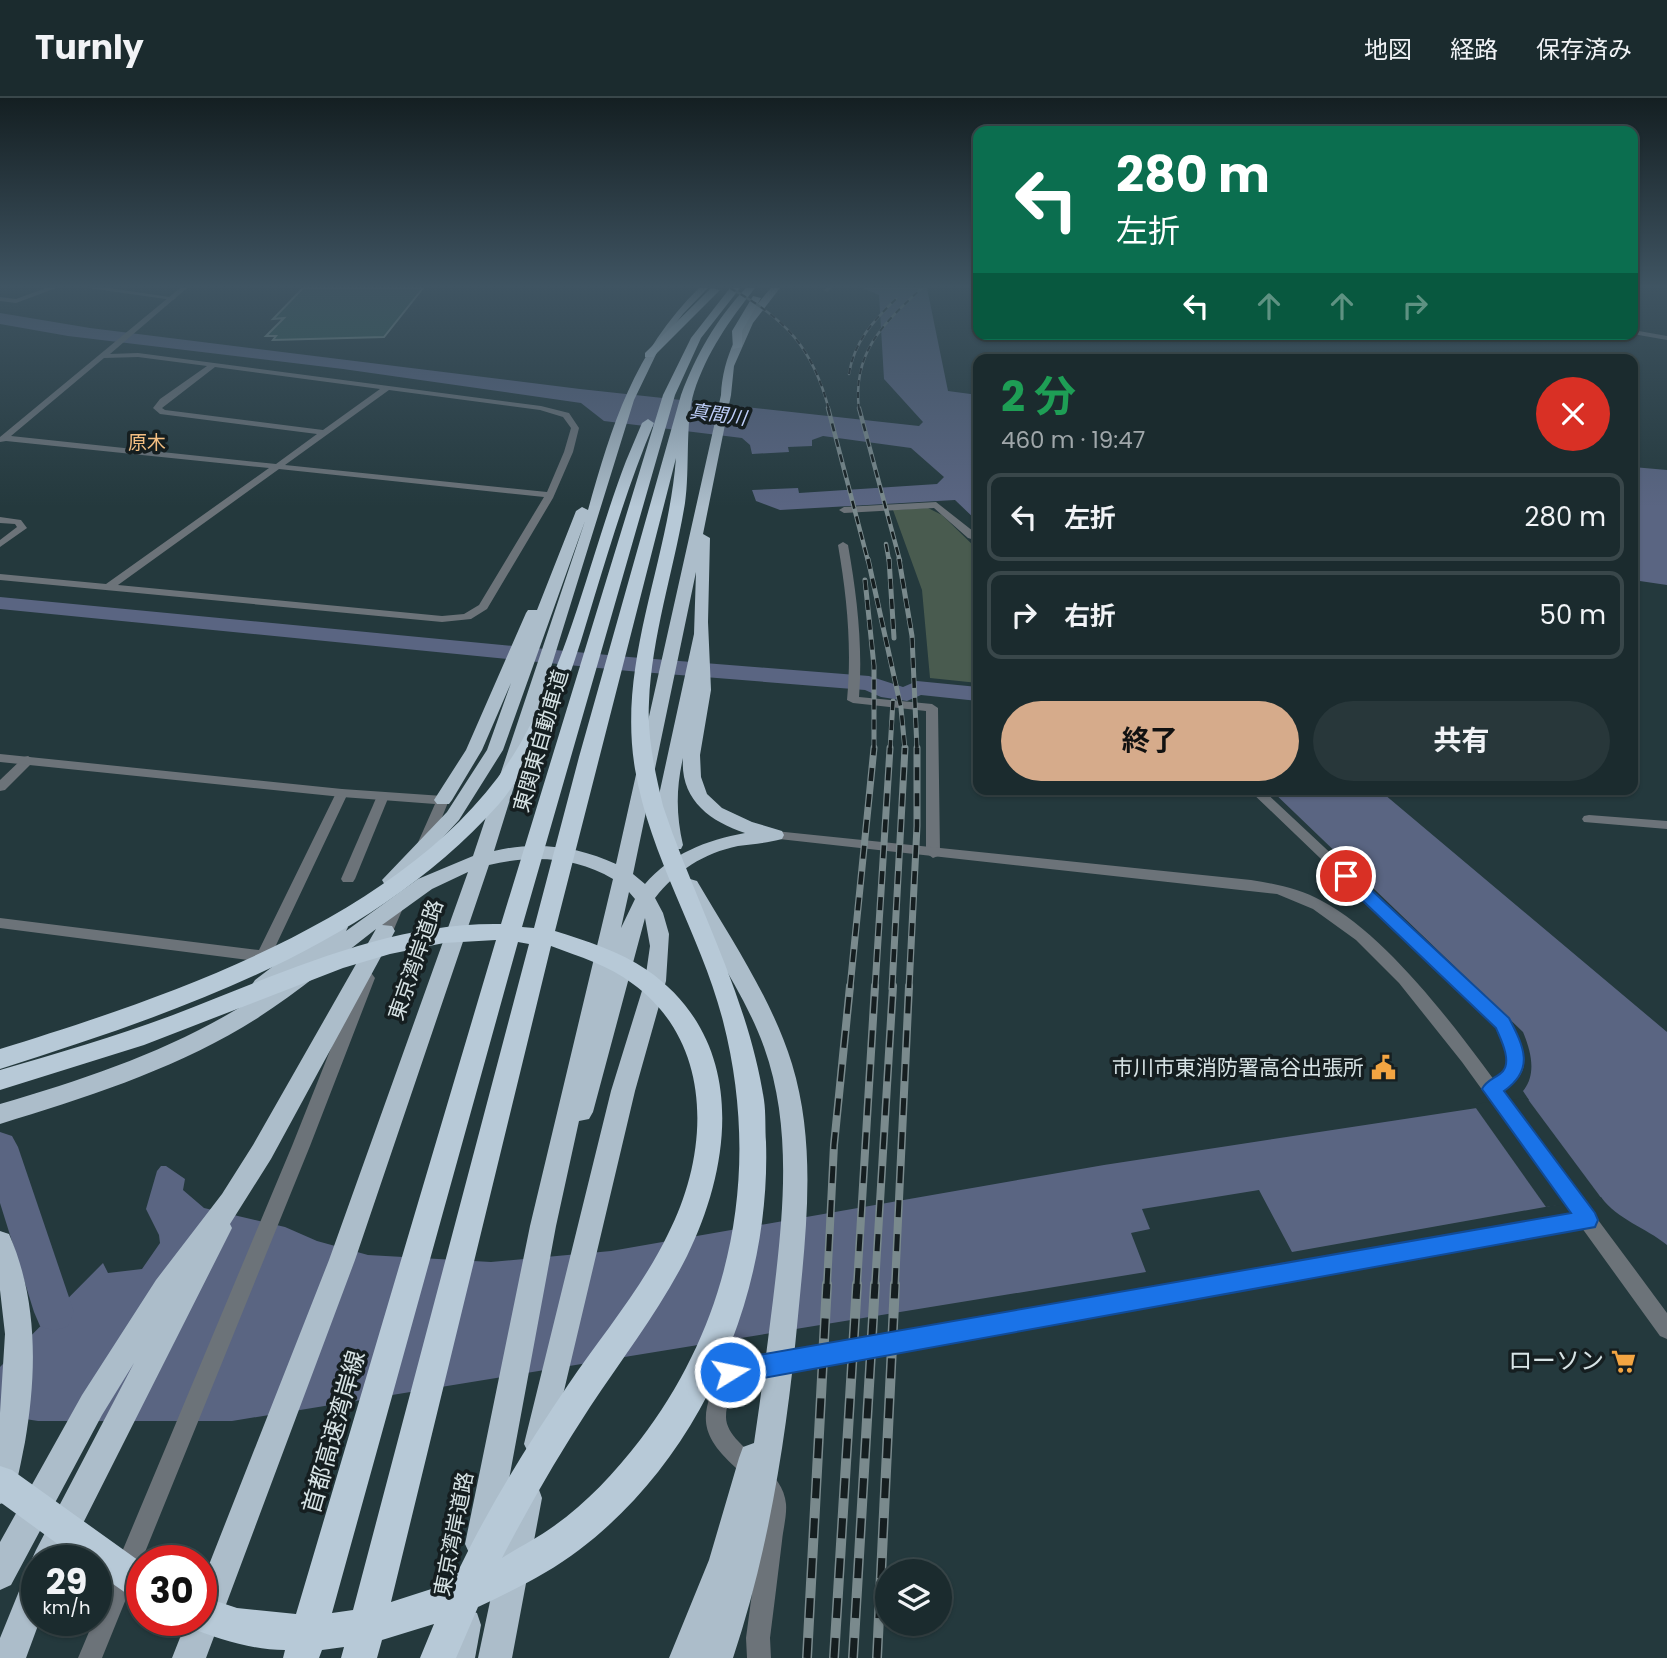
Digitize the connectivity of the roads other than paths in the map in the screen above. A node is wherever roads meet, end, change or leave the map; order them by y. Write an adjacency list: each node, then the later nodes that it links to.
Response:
1 (98, 361): 15 (street)
2 (180, 361): 8 (street)
3 (646, 361): 13 (highway, 東京湾岸道路)
4 (690, 361): 9 (highway, 東関東自動車道)
5 (695, 361): 9 (highway, 東関東自動車道)
6 (734, 361): 10 (highway, 東京湾岸道路)
7 (739, 361): 10 (highway, 東京湾岸道路)
8 (213, 365): 11 (street); 14 (street)
9 (686, 374): 12 (highway, 東関東自動車道); 42 (highway); 49 (highway, 東関東自動車道)
10 (731, 375): 18 (highway, 東京湾岸道路)
11 (387, 388): 14 (street); 17 (street)
12 (685, 405): 59 (highway); 65 (highway, 東関東自動車道)
13 (616, 432): 26 (highway, 東京湾岸道路); 26 (highway)
14 (325, 433): 16 (street)
15 (2, 439): 16 (street)
16 (278, 466): 17 (street); 25 (street)
17 (549, 495): 25 (street)
18 (702, 505): 27 (highway); 50 (highway, 東京湾岸道路)
19 (844, 510): 21 (street)
20 (0, 520): 22 (street)
21 (973, 537)
22 (0, 544)
23 (843, 545): 38 (street)
24 (0, 577): 25 (street)
25 (109, 587)
26 (520, 686): 34 (highway); 44 (highway); 63 (highway, 東京湾岸道路)
27 (696, 698): 37 (highway); 52 (highway)
28 (0, 758): 29 (street)
29 (28, 761): 30 (street); 31 (street)
30 (0, 787)
31 (342, 793): 33 (street); 40 (street)
32 (1260, 795): 45 (street)
33 (383, 796): 34 (street); 39 (street)
34 (443, 800): 41 (street)
35 (1589, 819): 36 (street)
36 (1667, 825)
37 (775, 835): 38 (street); 50 (highway)
38 (933, 853): 45 (street)
39 (348, 879)
40 (0, 923)
41 (385, 931): 47 (highway); 61 (street)
42 (0, 1059)
43 (0, 1080): 66 (highway)
44 (88, 1085): 46 (highway); 68 (highway)
45 (1496, 1095): 48 (street)
46 (0, 1114)
47 (231, 1202): 56 (highway); 58 (highway)
48 (1582, 1211): 53 (street); 71 (street)
49 (427, 1223): 64 (highway, 首都高速湾岸線)
50 (544, 1226): 67 (highway, 東京湾岸道路)
51 (0, 1243): 55 (highway)
52 (790, 1271): 69 (highway); 70 (highway)
53 (1667, 1329)
54 (0, 1482): 57 (highway)
55 (0, 1489)
56 (55, 1545)
57 (126, 1573)
58 (0, 1574)
59 (217, 1619)
60 (21, 1627): 62 (highway)
61 (92, 1653)
62 (9, 1658)
63 (188, 1658)
64 (301, 1658)
65 (359, 1658)
66 (438, 1658)
67 (458, 1658)
68 (495, 1658)
69 (686, 1658)
70 (716, 1658)
71 (759, 1658)

